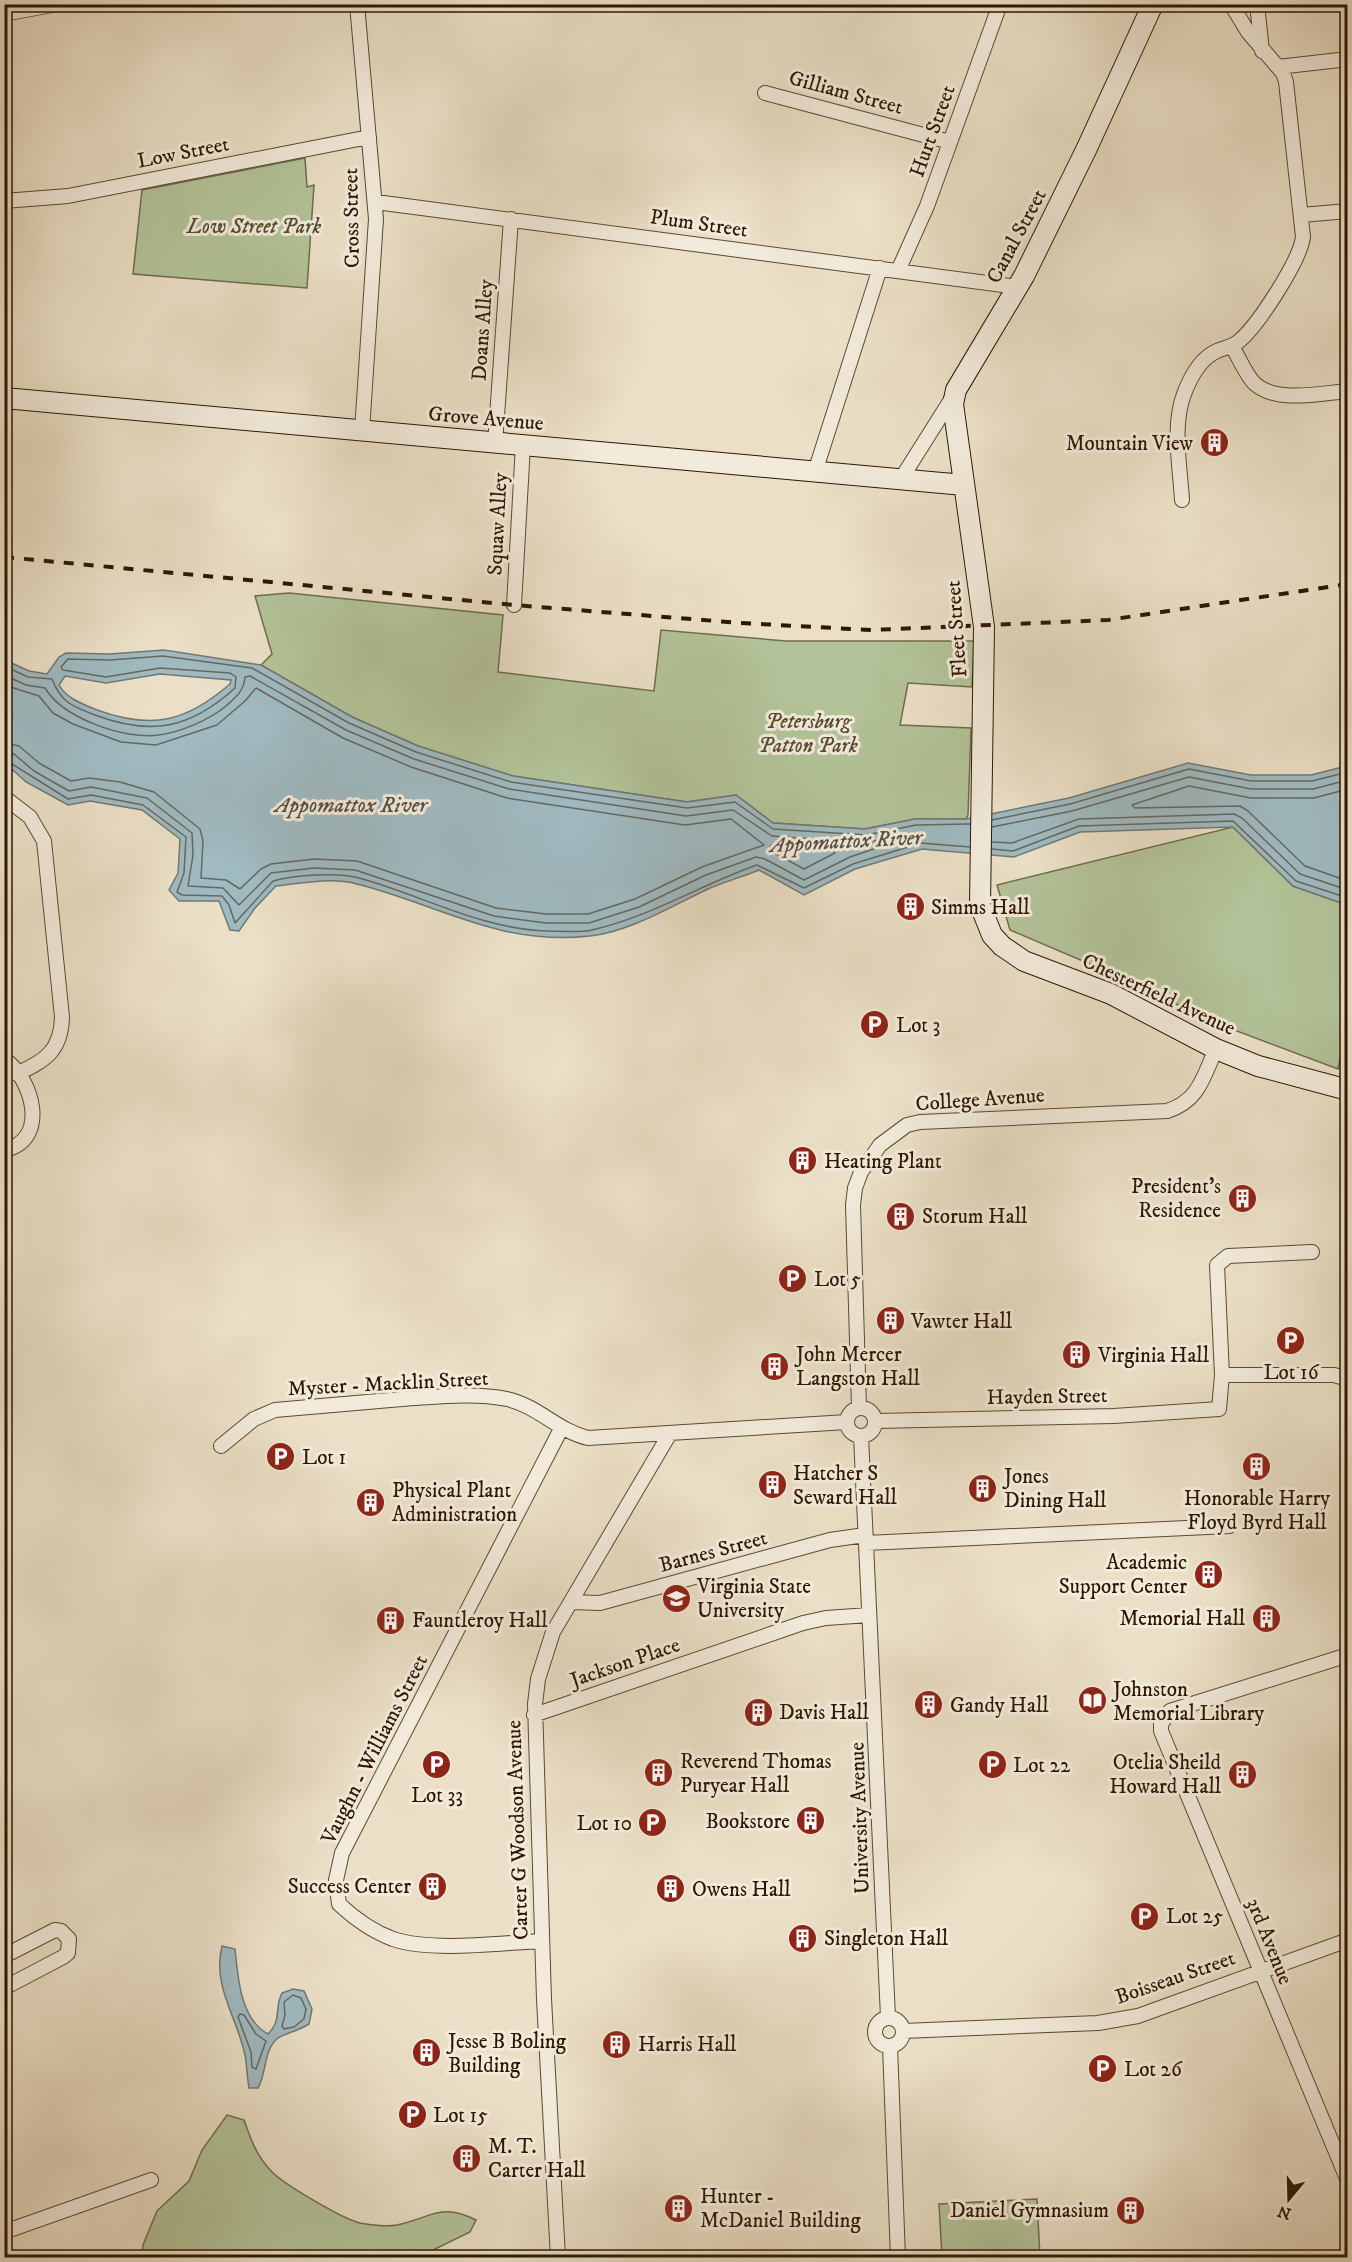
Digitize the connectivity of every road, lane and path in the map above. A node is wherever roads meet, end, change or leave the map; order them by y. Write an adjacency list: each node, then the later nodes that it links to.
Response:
1 (57, 4): 7 (street)
2 (357, 4): 13 (street, Cross Street)
3 (1000, 4): 14 (street, Hurt Street)
4 (1153, 4): 22 (main road, Canal Street)
5 (1231, 4): 9 (street)
6 (1257, 4): 9 (street)
7 (28, 7): 8 (street)
8 (4, 14)
9 (1262, 51): 11 (street)
10 (1347, 59): 11 (street)
11 (1278, 67): 18 (street)
12 (765, 93): 14 (street, Gilliam Street)
13 (369, 136): 15 (street, Low Street); 16 (street, Cross Street)
14 (950, 142): 21 (street, Hurt Street)
15 (4, 201)
16 (376, 202): 19 (street, Plum Street); 27 (street, Cross Street)
17 (1347, 211): 18 (street)
18 (1301, 214): 23 (street)
19 (511, 219): 20 (street, Plum Street); 28 (street, Doans Alley)
20 (880, 268): 21 (street, Plum Street); 30 (street)
21 (898, 271): 22 (street, Plum Street)
22 (1018, 287): 24 (main road, Canal Street)
23 (1232, 346): 25 (street); 33 (street)
24 (956, 390): 31 (street, Canal Street); 32 (main road, Fleet Street)
25 (1347, 391)
26 (4, 398): 27 (main road, Grove Avenue)
27 (362, 431): 28 (main road, Grove Avenue)
28 (495, 444): 29 (main road, Grove Avenue)
29 (523, 445): 30 (main road, Grove Avenue); 34 (street, Squaw Alley)
30 (815, 472): 31 (main road, Grove Avenue)
31 (901, 479): 32 (main road, Grove Avenue)
32 (964, 485): 36 (main road, Fleet Street)
33 (1182, 500)
34 (514, 605)
35 (4, 797): 39 (street)
36 (978, 866): 37 (main road, Chesterfield Avenue)
37 (1216, 1049): 40 (main road, Chesterfield Avenue); 45 (street, College Avenue)
38 (4, 1059): 39 (street)
39 (17, 1074): 41 (street)
40 (1347, 1090)
41 (4, 1150)
42 (1311, 1252): 43 (street)
43 (1222, 1376): 44 (street); 46 (street, Hayden Street)
44 (1347, 1379)
45 (860, 1408): 46 (street); 47 (street)
46 (875, 1421): 50 (street)
47 (847, 1422): 49 (street); 50 (street)
48 (562, 1427): 49 (street); 51 (street, Myster - Macklin Street); 59 (street, Vaughn - Williams Street)
49 (669, 1435): 54 (street, Carter G Woodson Avenue)
50 (861, 1436): 53 (street, University Avenue)
51 (221, 1446)
52 (1229, 1526): 53 (street, Barnes Street)
53 (865, 1539): 54 (street, Barnes Street); 55 (street, University Avenue)
54 (571, 1602): 57 (street, Carter G Woodson Avenue)
55 (869, 1614): 57 (street, Jackson Place); 63 (street, University Avenue)
56 (1347, 1655): 61 (street, 3rd Avenue)
57 (534, 1715): 59 (street, Carter G Woodson Avenue)
58 (1347, 1940): 61 (street, Boisseau Street)
59 (541, 1941): 70 (street, Carter G Woodson Avenue)
60 (4, 1956): 62 (street)
61 (1259, 1971): 64 (street, Boisseau Street); 67 (street, 3rd Avenue)
62 (4, 1988)
63 (888, 2018): 64 (street); 65 (street, University Avenue)
64 (903, 2031): 65 (street)
65 (890, 2046): 69 (street, University Avenue)
66 (152, 2180): 68 (street)
67 (1347, 2181)
68 (4, 2232)
69 (900, 2256)
70 (558, 2258)

